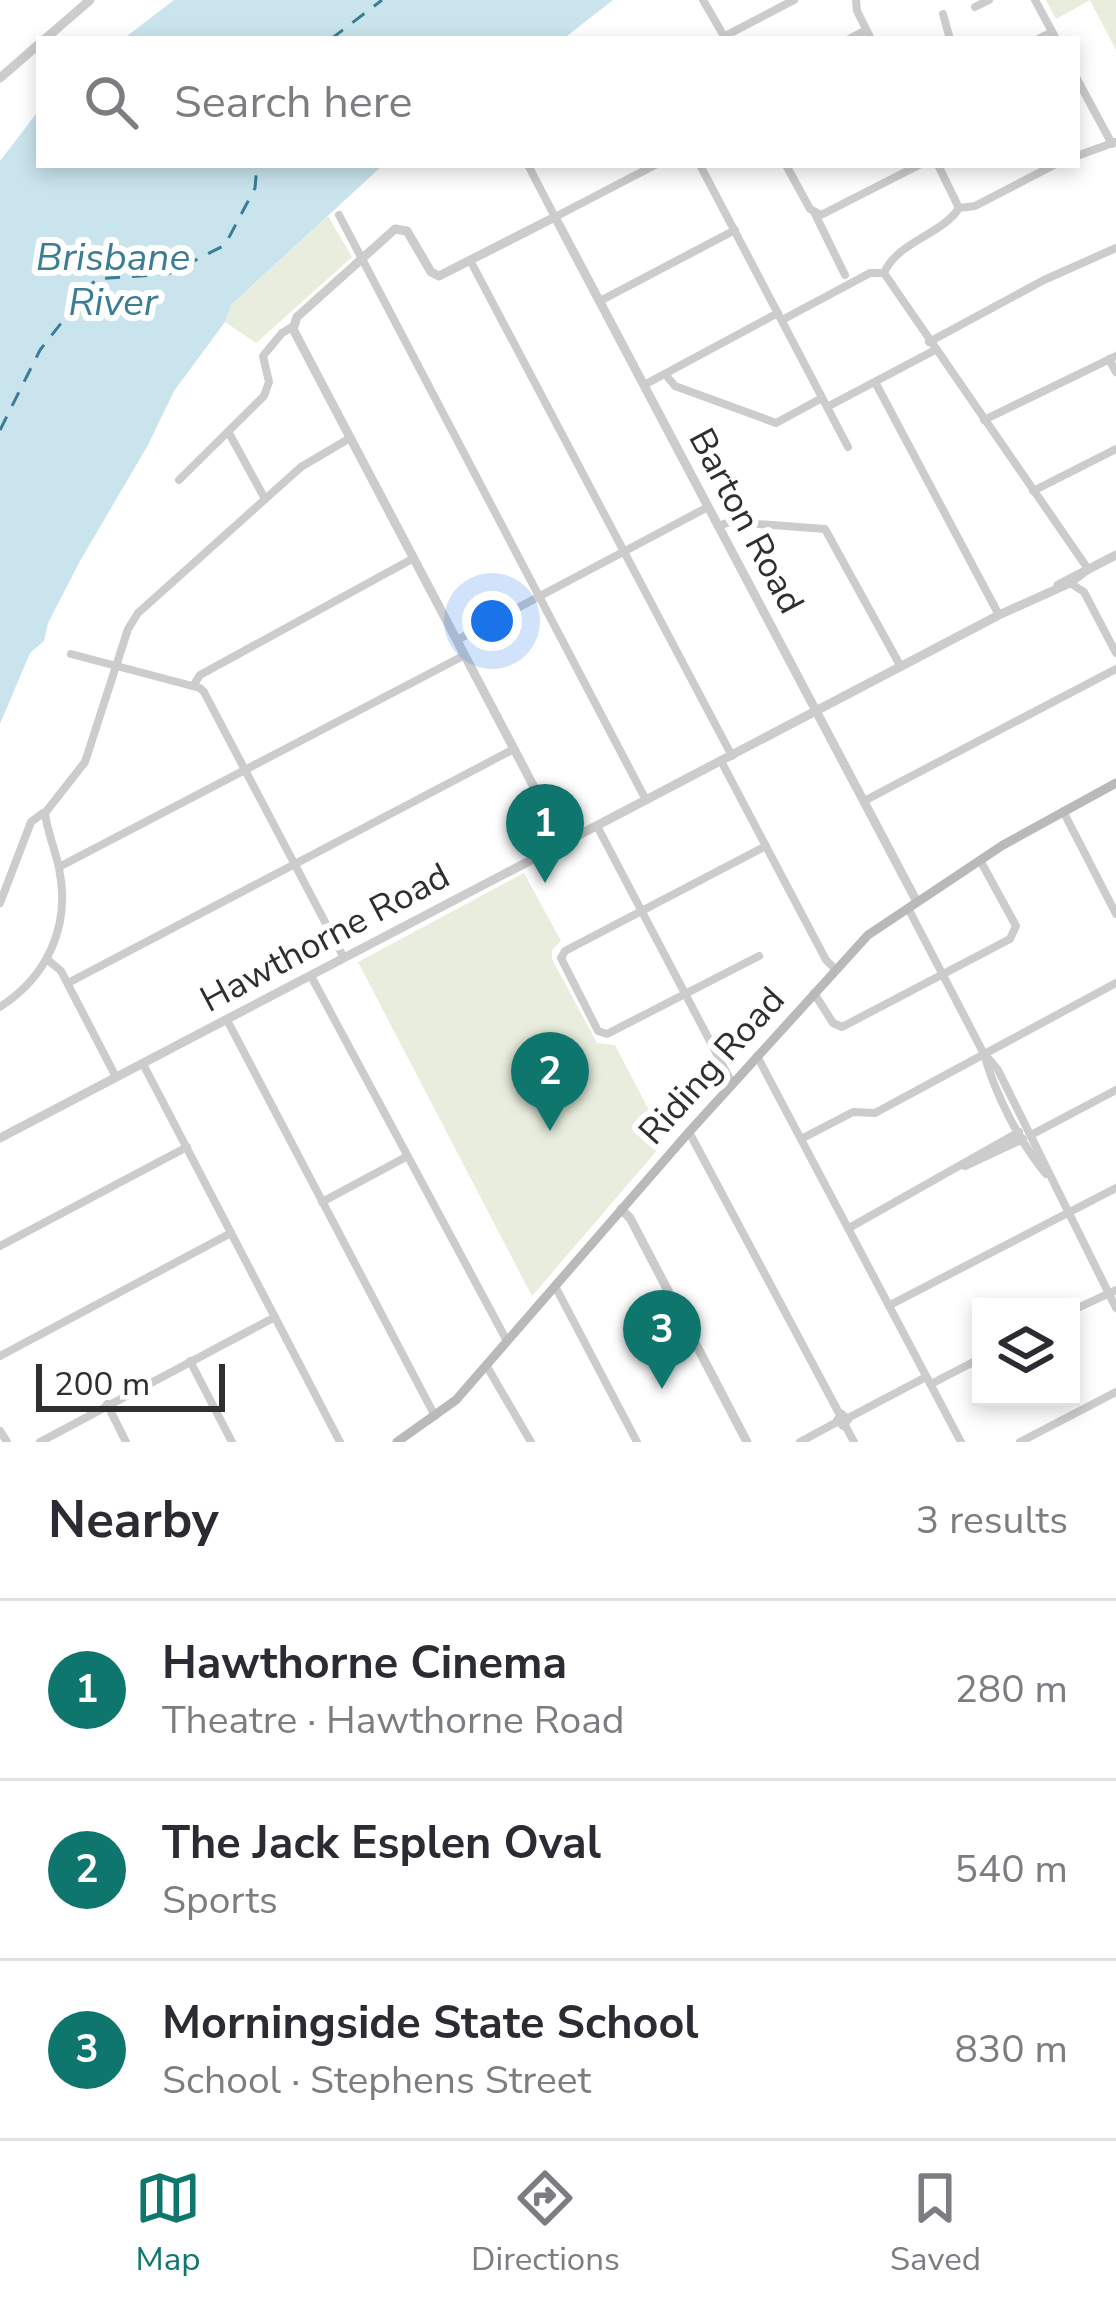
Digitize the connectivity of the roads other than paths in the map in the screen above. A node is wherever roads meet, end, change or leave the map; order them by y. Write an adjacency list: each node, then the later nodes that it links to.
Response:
1 (703, 0): 12 (street)
2 (794, 0): 13 (street)
3 (856, 0): 9 (street)
4 (989, 0): 7 (street)
5 (1035, 0): 10 (street)
6 (85, 2): 11 (street)
7 (975, 7)
8 (943, 14): 14 (street)
9 (868, 34)
10 (1053, 35)
11 (48, 36)
12 (724, 36)
13 (727, 36)
14 (949, 36)
15 (36, 47): 16 (street)
16 (0, 78)
17 (1080, 84): 18 (street)
18 (1114, 143): 19 (street)
19 (1080, 155)
20 (530, 168): 30 (street, Barton Road)
21 (649, 168): 30 (street)
22 (702, 168): 31 (street)
23 (788, 168): 28 (street)
24 (914, 168): 28 (street)
25 (939, 168): 27 (street)
26 (1048, 168): 27 (street)
27 (959, 208): 35 (street)
28 (815, 214): 36 (street)
29 (339, 215): 33 (street)
30 (556, 217): 34 (street); 37 (street, Barton Road)
31 (735, 230): 37 (street); 38 (street)
32 (1116, 248): 40 (street)
33 (362, 256): 34 (street); 39 (street); 63 (street)
34 (471, 262): 57 (street)
35 (884, 273): 38 (street); 40 (street)
36 (844, 275)
37 (600, 301): 45 (street, Barton Road)
38 (780, 317): 43 (street); 46 (street)
39 (292, 327): 48 (street); 49 (street)
40 (932, 346): 44 (street); 47 (street)
41 (1113, 358): 42 (street); 47 (street)
42 (1116, 372)
43 (665, 374): 45 (street); 46 (street)
44 (875, 382): 46 (street); 64 (street)
45 (644, 385): 55 (street, Barton Road)
46 (825, 402): 50 (street)
47 (984, 420): 53 (street)
48 (229, 433): 52 (street); 54 (street)
49 (350, 438): 54 (street); 59 (street)
50 (848, 447)
51 (1116, 449): 53 (street)
52 (179, 479)
53 (1033, 491): 60 (street)
54 (266, 499): 69 (street)
55 (708, 507): 56 (street, Barton Road); 57 (street)
56 (718, 526): 70 (street); 73 (street, Barton Road)
57 (624, 552): 63 (street); 75 (street)
58 (1116, 555): 60 (street, Hawthorne Road)
59 (414, 558): 65 (street); 72 (street)
60 (1088, 569): 61 (street, Hawthorne Road); 62 (street, Hawthorne Road)
61 (1070, 583): 62 (street, Hawthorne Road); 66 (street)
62 (1057, 586): 64 (street, Hawthorne Road)
63 (540, 596): 65 (street); 78 (street)
64 (999, 615): 70 (street, Hawthorne Road)
65 (457, 640): 68 (street)
66 (1116, 653)
67 (71, 654): 69 (street)
68 (465, 655): 74 (street); 76 (street)
69 (116, 665): 72 (street); 81 (street)
70 (901, 667): 73 (street, Hawthorne Road)
71 (1116, 669): 79 (street)
72 (193, 686): 76 (street)
73 (816, 711): 75 (street, Hawthorne Road); 79 (street, Barton Road)
74 (514, 749): 83 (street); 86 (street)
75 (727, 758): 78 (street, Hawthorne Road); 84 (street)
76 (245, 771): 86 (street); 87 (street)
77 (1116, 784): 80 (main road, Riding Road)
78 (646, 800): 82 (street, Hawthorne Road)
79 (864, 801): 91 (street, Barton Road)
80 (1063, 811): 85 (main road, Riding Road); 89 (street)
81 (45, 812): 87 (street); 90 (street)
82 (597, 826): 83 (street, Hawthorne Road); 92 (street)
83 (564, 844): 95 (street, Hawthorne Road)
84 (766, 846): 92 (street); 97 (street)
85 (980, 860): 91 (main road, Riding Road); 98 (street)
86 (295, 864): 95 (street); 100 (street)
87 (59, 867): 96 (street)
88 (1116, 889): 89 (street)
89 (1106, 894): 93 (street)
90 (0, 903)
91 (912, 905): 97 (main road, Riding Road); 98 (street)
92 (641, 910): 103 (street); 103 (street)
93 (1116, 914)
94 (759, 956): 103 (street)
95 (344, 958): 99 (street, Hawthorne Road)
96 (48, 960): 100 (street); 104 (street)
97 (835, 970): 102 (main road, Riding Road)
98 (943, 975): 106 (street); 108 (street)
99 (311, 976): 105 (street, Hawthorne Road); 119 (street)
100 (68, 983): 111 (street)
101 (1116, 983): 108 (street)
102 (814, 993): 106 (street); 109 (main road, Riding Road)
103 (685, 994): 112 (street)
104 (0, 1007)
105 (227, 1019): 110 (street, Hawthorne Road); 121 (street)
106 (842, 1028): 107 (street)
107 (832, 1038)
108 (984, 1054): 115 (street); 117 (street)
109 (756, 1056): 112 (main road, Riding Road); 117 (street)
110 (143, 1064): 111 (street, Hawthorne Road); 118 (street)
111 (116, 1077): 116 (street, Hawthorne Road)
112 (732, 1083): 114 (main road, Riding Road)
113 (1116, 1090): 115 (street)
114 (689, 1132): 122 (main road, Riding Road); 142 (street)
115 (1024, 1135): 123 (street); 124 (street)
116 (0, 1138)
117 (802, 1138): 124 (street)
118 (187, 1148): 125 (street); 126 (street)
119 (406, 1157): 121 (street); 133 (street)
120 (1116, 1188): 123 (street)
121 (322, 1202): 141 (street)
122 (621, 1210): 127 (main road, Riding Road); 153 (street)
123 (1067, 1214): 128 (street); 129 (street)
124 (850, 1228): 129 (street)
125 (231, 1233): 132 (street); 134 (street)
126 (0, 1246)
127 (555, 1286): 133 (main road, Riding Road); 152 (street)
128 (1112, 1292): 130 (street); 131 (street)
129 (890, 1305): 138 (street)
130 (1080, 1307)
131 (1116, 1308)
132 (275, 1317): 135 (street); 149 (street)
133 (507, 1341): 137 (main road, Riding Road)
134 (0, 1356)
135 (190, 1361): 140 (street); 148 (street)
136 (972, 1362): 138 (street)
137 (486, 1365): 141 (main road, Riding Road); 151 (street)
138 (929, 1380): 142 (street); 156 (street)
139 (1116, 1392): 157 (street)
140 (107, 1404): 146 (street); 147 (street)
141 (435, 1415): 144 (main road, Riding Road)
142 (842, 1420): 154 (street); 155 (street)
143 (0, 1431): 145 (street)
144 (411, 1438): 150 (main road, Riding Road)
145 (7, 1442)
146 (40, 1442)
147 (127, 1442)
148 (232, 1442)
149 (340, 1442)
150 (397, 1442)
151 (531, 1442)
152 (637, 1442)
153 (747, 1442)
154 (800, 1442)
155 (854, 1442)
156 (961, 1442)
157 (1020, 1442)

